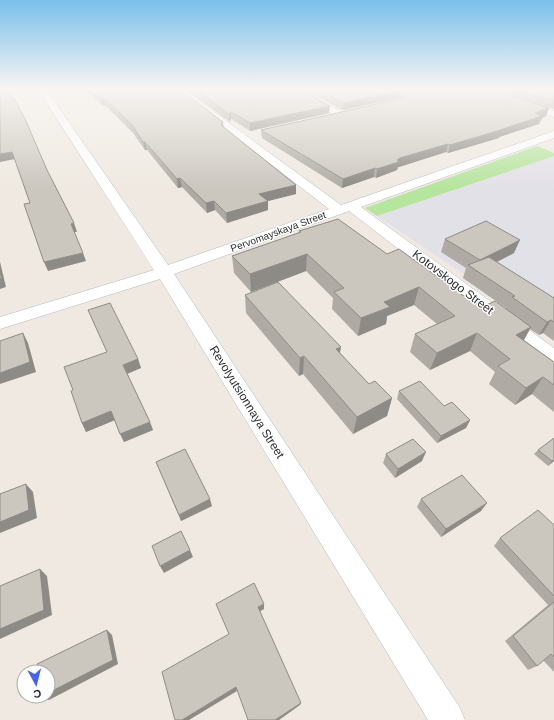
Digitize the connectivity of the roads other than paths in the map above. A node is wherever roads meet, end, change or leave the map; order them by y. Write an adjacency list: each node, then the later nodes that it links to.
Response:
1 (63, 122): 7 (street, Revolyutsionnaya Street)
2 (221, 122): 5 (street, Kotovskogo Street)
3 (258, 134): 5 (street)
4 (554, 134): 6 (street, Pervomayskaya Street)
5 (243, 138): 6 (street, Kotovskogo Street)
6 (345, 208): 7 (street, Pervomayskaya Street); 9 (street, Kotovskogo Street)
7 (164, 272): 8 (street, Pervomayskaya Street); 10 (street, Revolyutsionnaya Street)
8 (0, 323)
9 (554, 358)
10 (448, 720)

